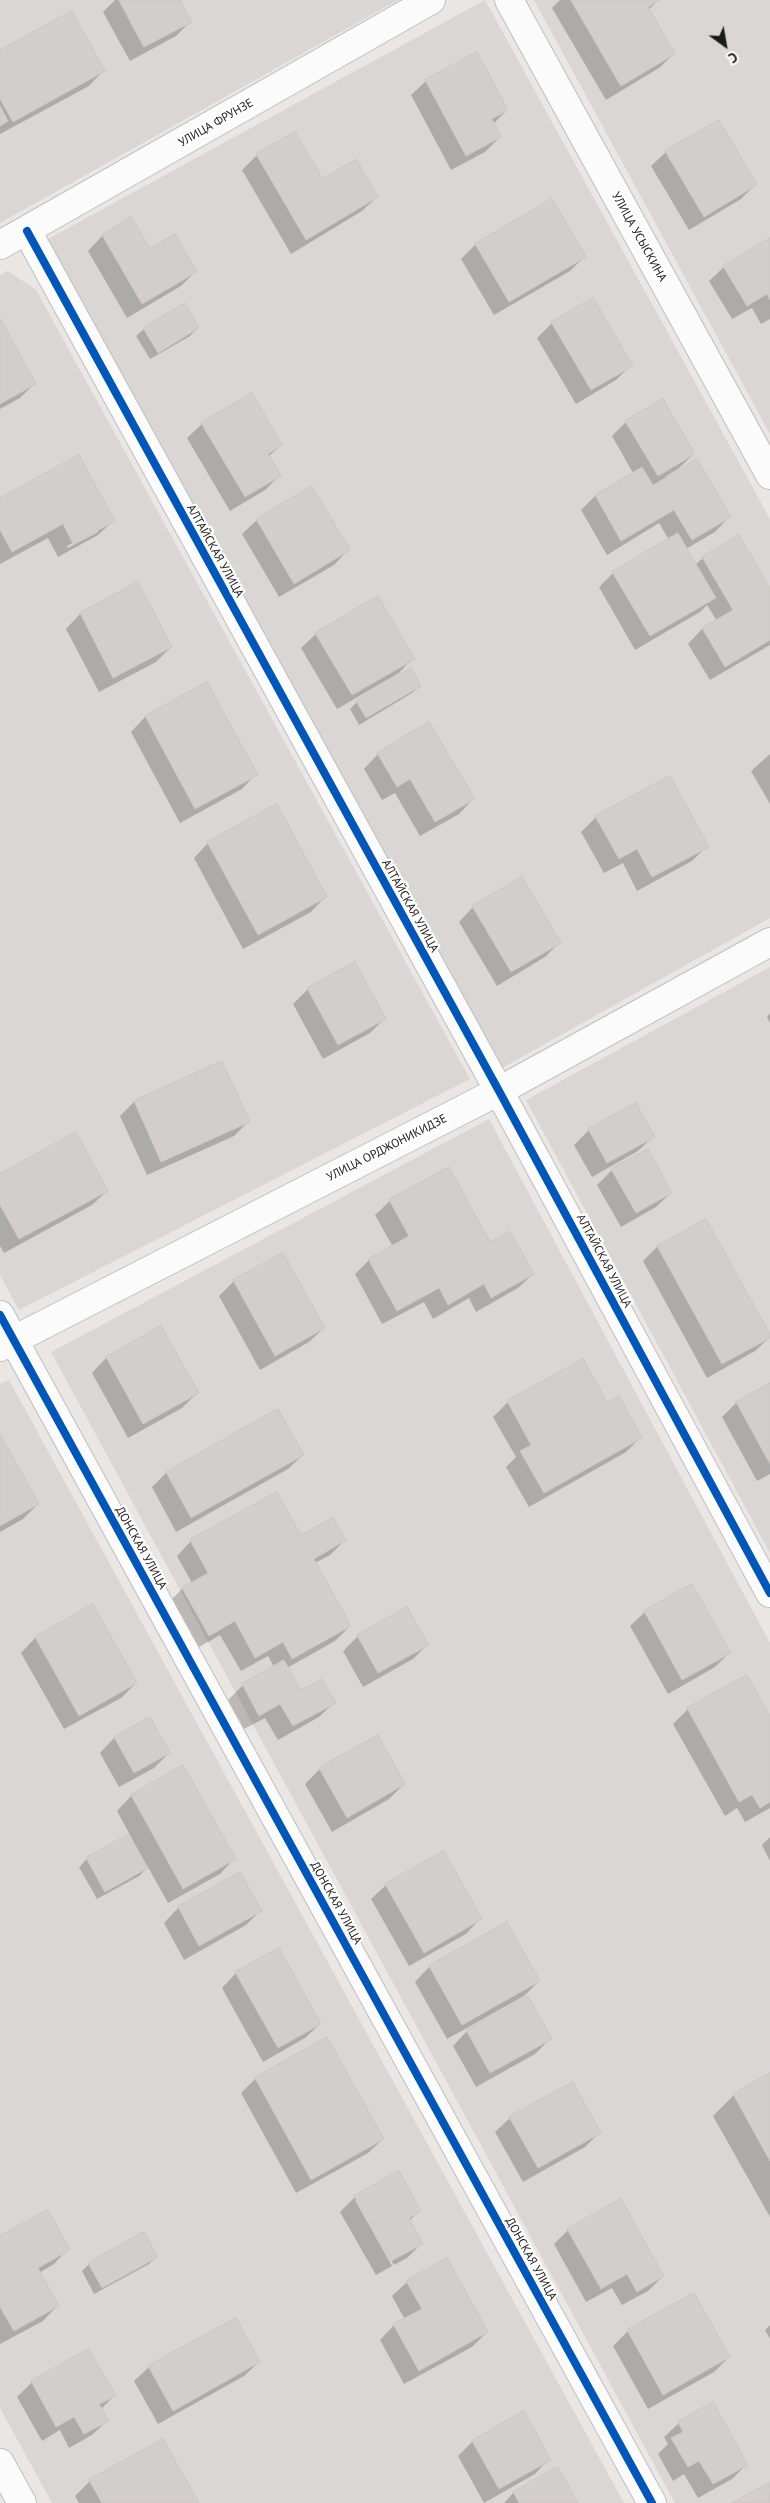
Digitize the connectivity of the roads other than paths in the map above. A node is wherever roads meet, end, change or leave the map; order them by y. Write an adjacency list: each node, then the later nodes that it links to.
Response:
1 (431, 0): 3 (street, УЛИЦА ФРУНЗЕ)
2 (509, 0): 5 (street, УЛИЦА УСЫСКИНА)
3 (27, 231): 4 (street, УЛИЦА ФРУНЗЕ); 7 (street, АЛТАЙСКАЯ УЛИЦА)
4 (0, 245)
5 (770, 475)
6 (770, 942): 7 (street, УЛИЦА ОРДЖОНИКИДЗЕ)
7 (499, 1091): 9 (street, УЛИЦА ОРДЖОНИКИДЗЕ); 10 (street, АЛТАЙСКАЯ УЛИЦА)
8 (0, 1315): 9 (street, ДОНСКАЯ УЛИЦА)
9 (7, 1343): 13 (street, ДОНСКАЯ УЛИЦА)
10 (770, 1593)
11 (0, 2463): 12 (street)
12 (22, 2503)
13 (652, 2503)

